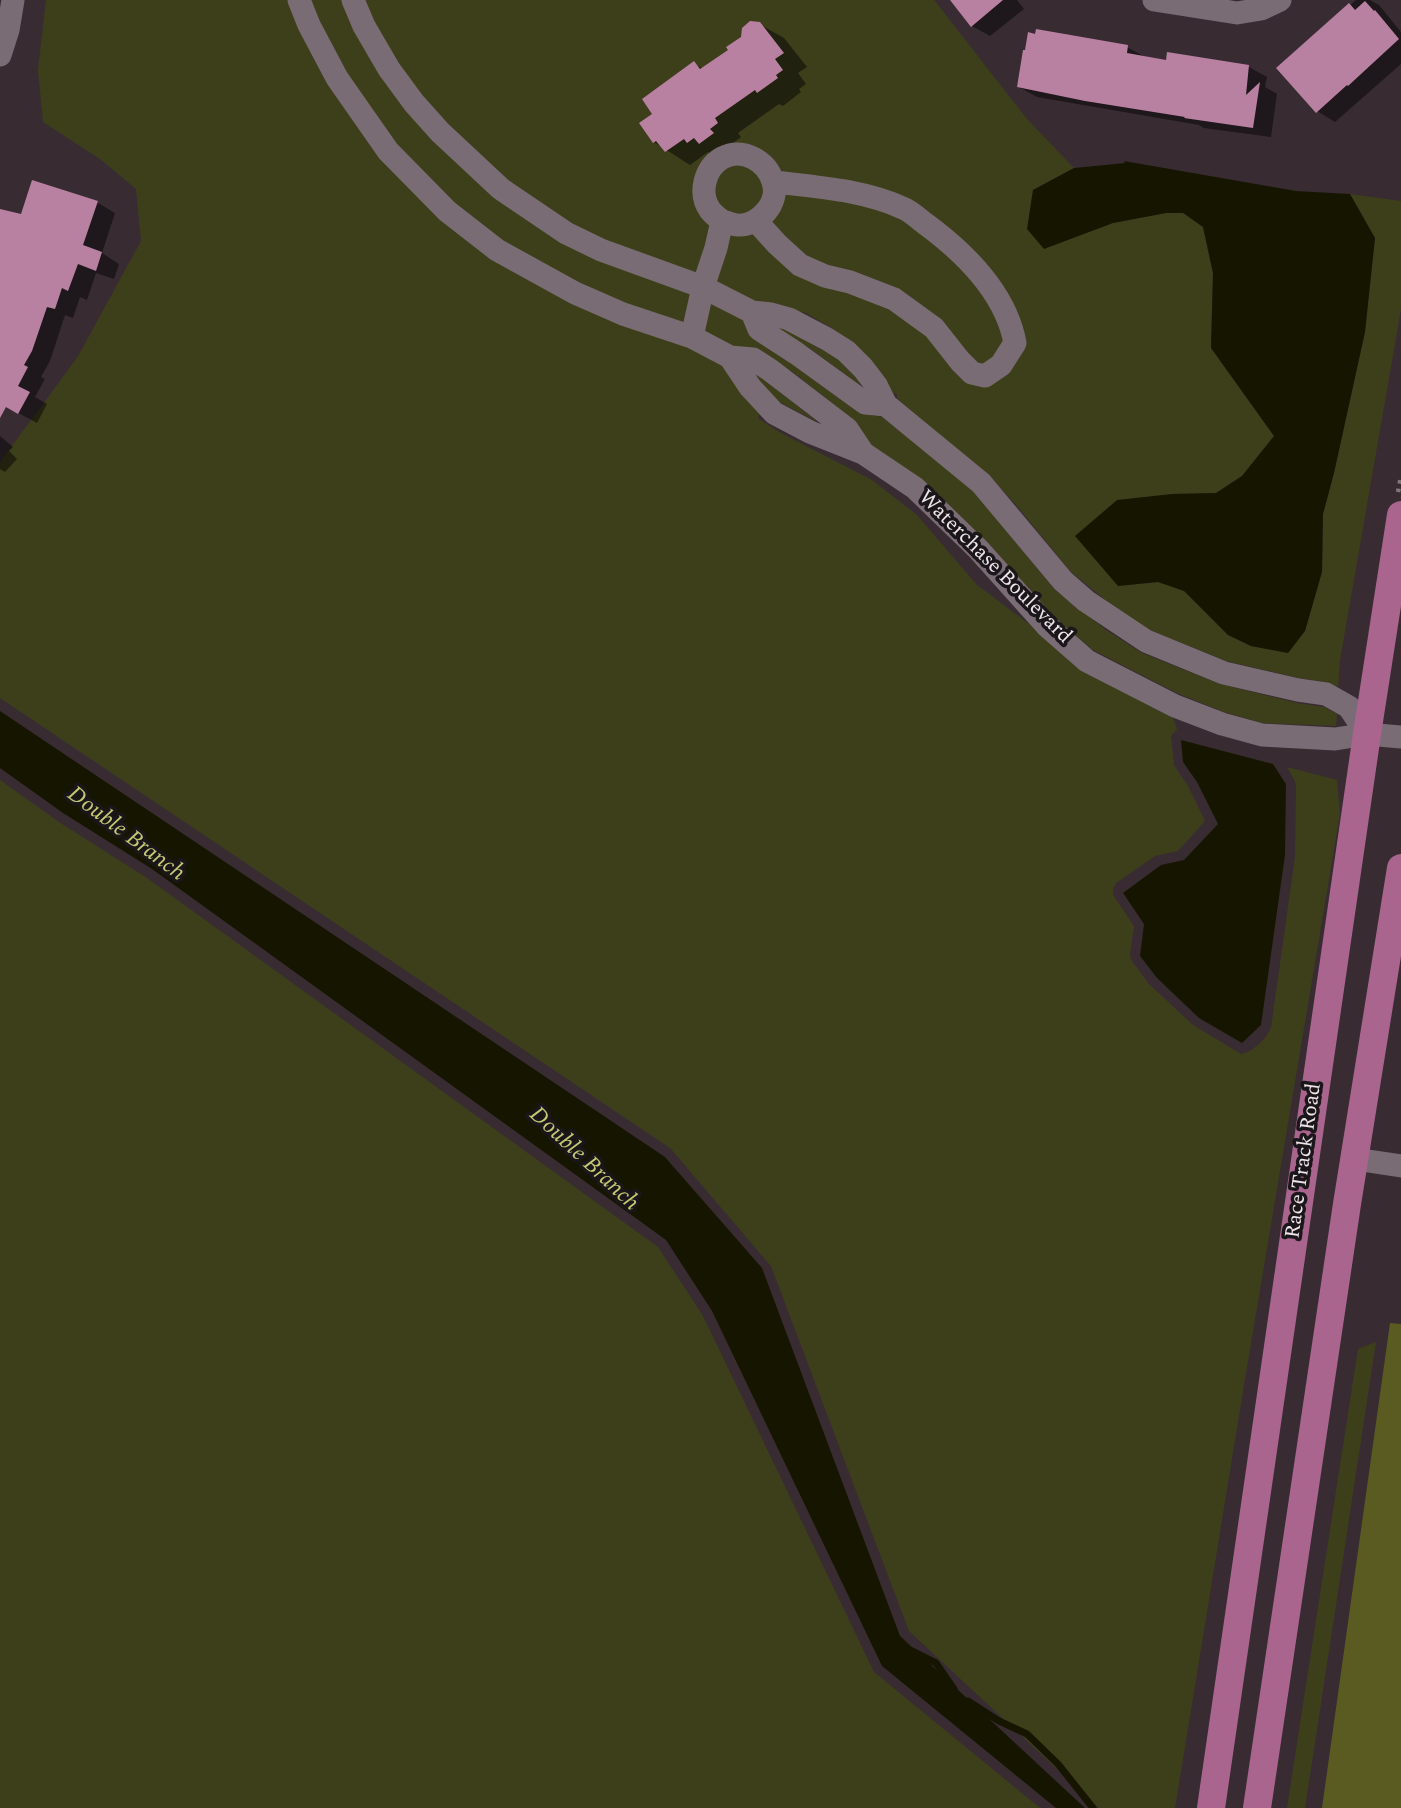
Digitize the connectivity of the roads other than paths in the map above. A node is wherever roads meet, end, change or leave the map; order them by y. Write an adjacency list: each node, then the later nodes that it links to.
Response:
1 (13, 0): 6 (street)
2 (299, 0): 12 (street, Waterchase Boulevard)
3 (353, 0): 10 (street, Waterchase Boulevard)
4 (1154, 0): 5 (street)
5 (1280, 0)
6 (0, 55)
7 (774, 182): 8 (street); 9 (street); 9 (street)
8 (722, 221): 9 (street); 10 (street)
9 (757, 222)
10 (703, 287): 11 (street, Waterchase Boulevard); 12 (street)
11 (752, 312): 14 (street, Waterchase Boulevard); 14 (street, Waterchase Boulevard)
12 (692, 337): 13 (street, Waterchase Boulevard)
13 (730, 357): 15 (street, Waterchase Boulevard); 15 (street, Waterchase Boulevard)
14 (886, 405): 17 (street, Waterchase Boulevard)
15 (863, 453): 17 (street, Waterchase Boulevard)
16 (1401, 515): 17 (main road, Race Track Road)
17 (1367, 734): 18 (street, Waterchase Boulevard); 22 (main road, Race Track Road)
18 (1401, 737)
19 (1401, 867): 20 (main road)
20 (1355, 1159): 21 (street); 23 (main road)
21 (1401, 1166)
22 (1232, 1664): 23 (main road); 24 (main road, Race Track Road)
23 (1278, 1672): 25 (main road)
24 (1211, 1808)
25 (1257, 1808)

